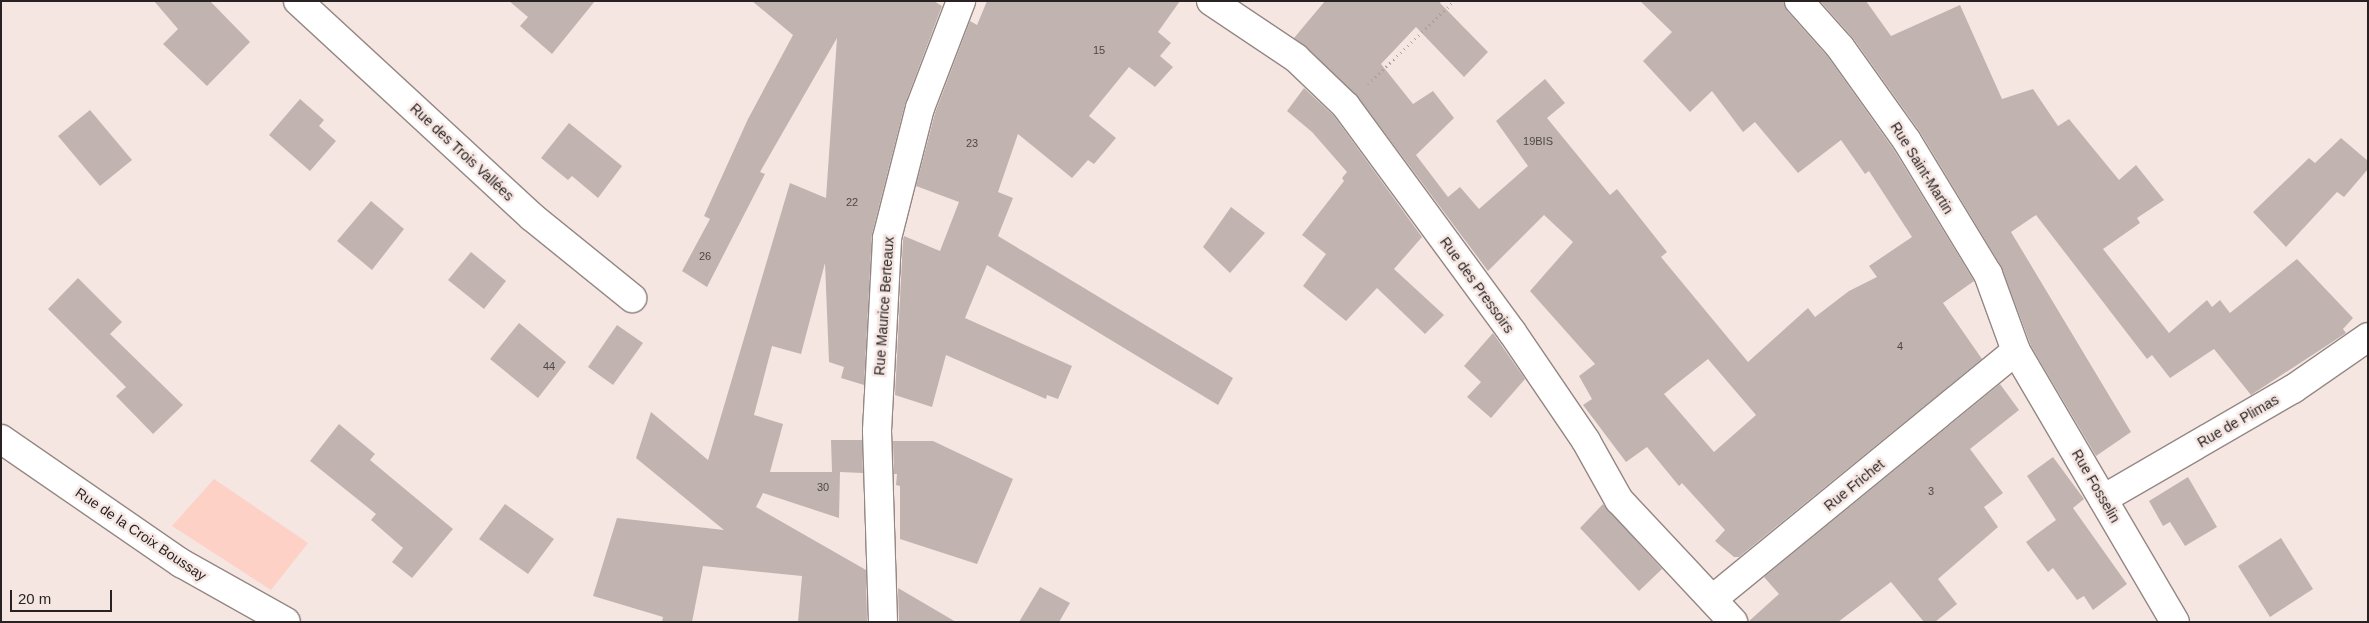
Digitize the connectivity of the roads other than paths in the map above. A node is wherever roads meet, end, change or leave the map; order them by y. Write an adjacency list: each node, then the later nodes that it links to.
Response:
1 (298, 1): 5 (street, Rue des Trois Vallées)
2 (961, 1): 12 (street, Rue Maurice Berteaux)
3 (1210, 1): 10 (street, Rue des Pressoirs)
4 (1799, 1): 7 (street, Rue Saint-Martin)
5 (632, 298)
6 (2368, 337): 9 (street, Rue de Plimas)
7 (2016, 351): 9 (street, Rue Fosselin); 10 (street, Rue Frichet)
8 (1, 438): 11 (street, Rue de la Croix Boussay)
9 (2103, 498): 14 (street, Rue Fosselin)
10 (1714, 598): 13 (street)
11 (286, 622)
12 (883, 622)
13 (1733, 622)
14 (2175, 622)

